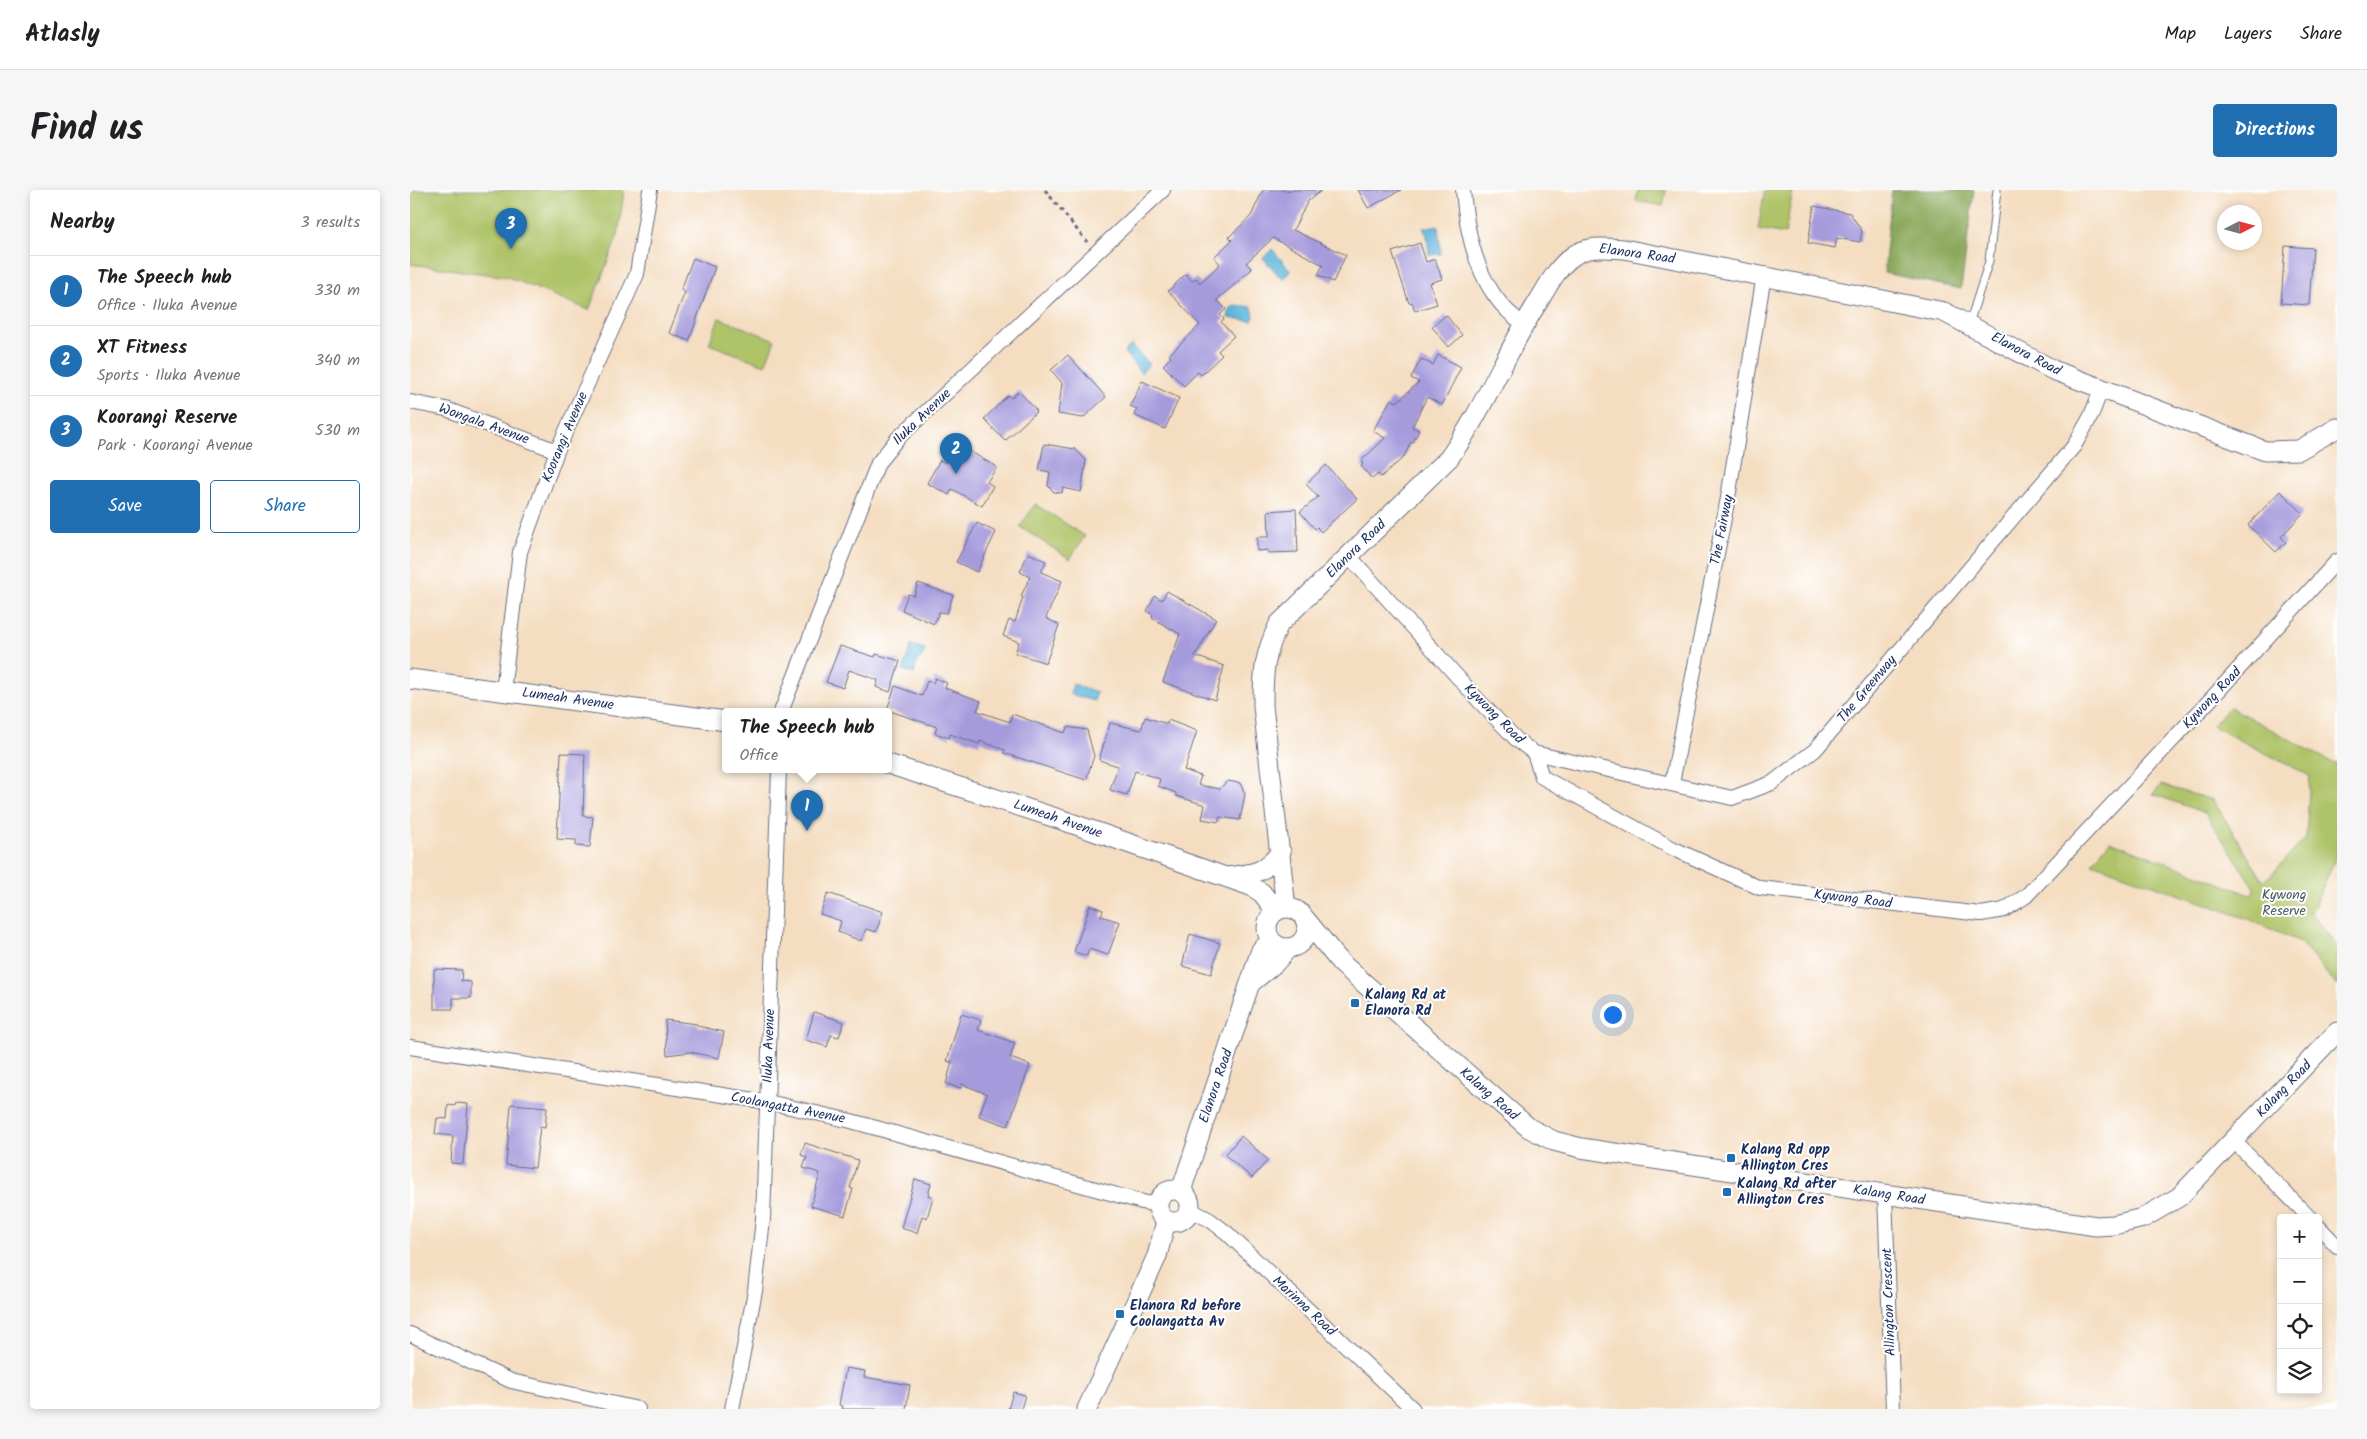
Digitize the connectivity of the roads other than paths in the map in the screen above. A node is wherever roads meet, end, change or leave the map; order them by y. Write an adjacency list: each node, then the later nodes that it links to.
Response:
1 (650, 190): 11 (street, Koorangi Avenue)
2 (1163, 190): 16 (street, Iluka Avenue)
3 (1463, 190): 6 (street)
4 (1997, 190): 7 (lane)
5 (1764, 275): 6 (street, Elanora Road); 7 (street, Elanora Road); 21 (street, The Fairway)
6 (1524, 324): 12 (street, Elanora Road)
7 (1969, 324): 8 (street, Elanora Road)
8 (2101, 390): 10 (street, Elanora Road); 21 (street, The Greenway)
9 (410, 402): 11 (street, Wongala Avenue)
10 (2337, 428)
11 (557, 451): 15 (street, Koorangi Avenue)
12 (1349, 556): 18 (street, Kywong Road); 22 (street, Elanora Road)
13 (2337, 561): 18 (street, Kywong Road)
14 (410, 679): 15 (street, Lumeah Avenue)
15 (503, 691): 17 (street, Lumeah Avenue)
16 (782, 708)
17 (722, 720)
18 (1534, 753): 21 (street, The Greenway)
19 (892, 765): 23 (street, Lumeah Avenue)
20 (779, 773): 30 (street, Iluka Avenue)
21 (1672, 783)
22 (1281, 852): 23 (street); 24 (street, Elanora Road)
23 (1226, 878): 24 (street)
24 (1281, 909): 25 (street); 26 (street)
25 (1306, 920): 26 (street); 27 (street, Kalang Road)
26 (1286, 944): 27 (street, Kalang Road); 32 (street, Elanora Road)
27 (1341, 963): 33 (street, Kalang Road)
28 (2337, 1032): 31 (street, Kalang Road)
29 (410, 1047): 30 (street, Coolangatta Avenue)
30 (768, 1102): 34 (street, Coolangatta Avenue); 42 (street, Iluka Avenue)
31 (2234, 1141): 33 (street, Kalang Road); 36 (street)
32 (1181, 1191): 34 (street); 35 (street)
33 (1885, 1194): 45 (street, Allington Crescent)
34 (1157, 1204): 37 (street)
35 (1190, 1210): 37 (street); 44 (street, Marinna Road)
36 (2306, 1214)
37 (1166, 1221): 43 (street)
38 (2322, 1230): 39 (street)
39 (2337, 1246)
40 (410, 1334): 41 (street)
41 (638, 1409)
42 (732, 1409)
43 (1087, 1409)
44 (1413, 1409)
45 (1893, 1409)

